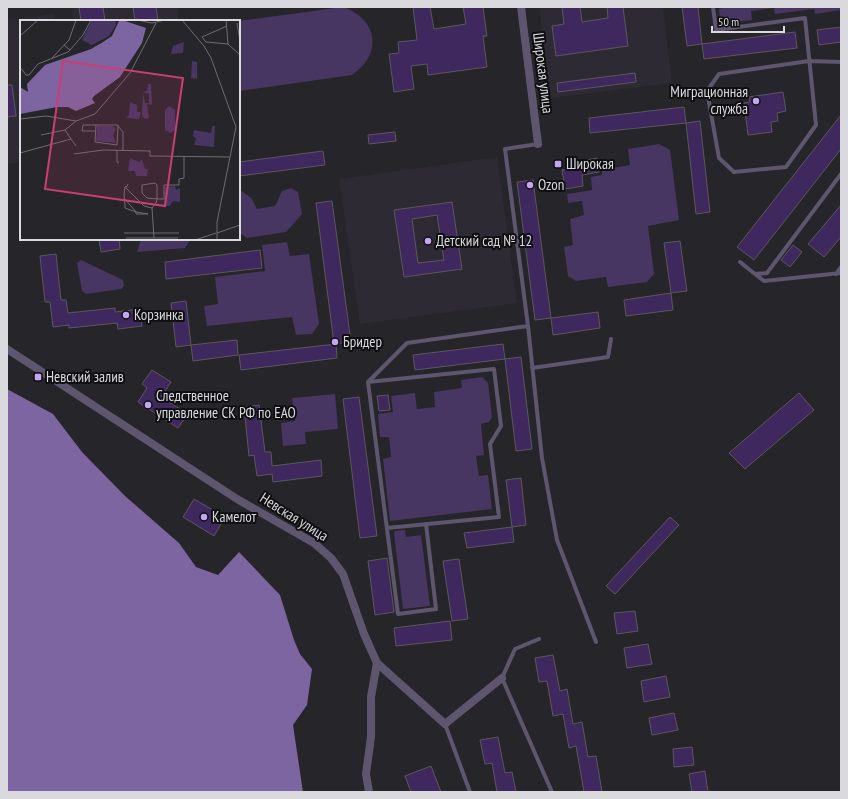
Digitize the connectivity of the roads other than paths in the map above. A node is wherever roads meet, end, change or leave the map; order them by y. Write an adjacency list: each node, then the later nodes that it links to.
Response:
1 (521, 7): 5 (street, Широкая улица)
2 (713, 7): 3 (lane)
3 (809, 61): 3 (lane); 4 (lane)
4 (841, 62)
5 (538, 144): 11 (lane)
6 (841, 174): 10 (lane)
7 (740, 262): 10 (lane)
8 (841, 267): 9 (lane)
9 (839, 273): 10 (lane)
10 (755, 274)
11 (528, 326): 14 (lane); 15 (lane)
12 (611, 339): 14 (lane)
13 (7, 349): 20 (street, Невская улица)
14 (532, 368): 19 (lane)
15 (368, 382): 16 (lane); 17 (lane)
16 (426, 524): 17 (lane); 17 (lane)
17 (387, 528)
18 (539, 639): 21 (lane)
19 (596, 642)
20 (377, 663): 22 (street, Невская улица); 23 (street)
21 (502, 678): 22 (street); 25 (lane)
22 (445, 724): 24 (lane)
23 (369, 792)
24 (470, 792)
25 (552, 792)

